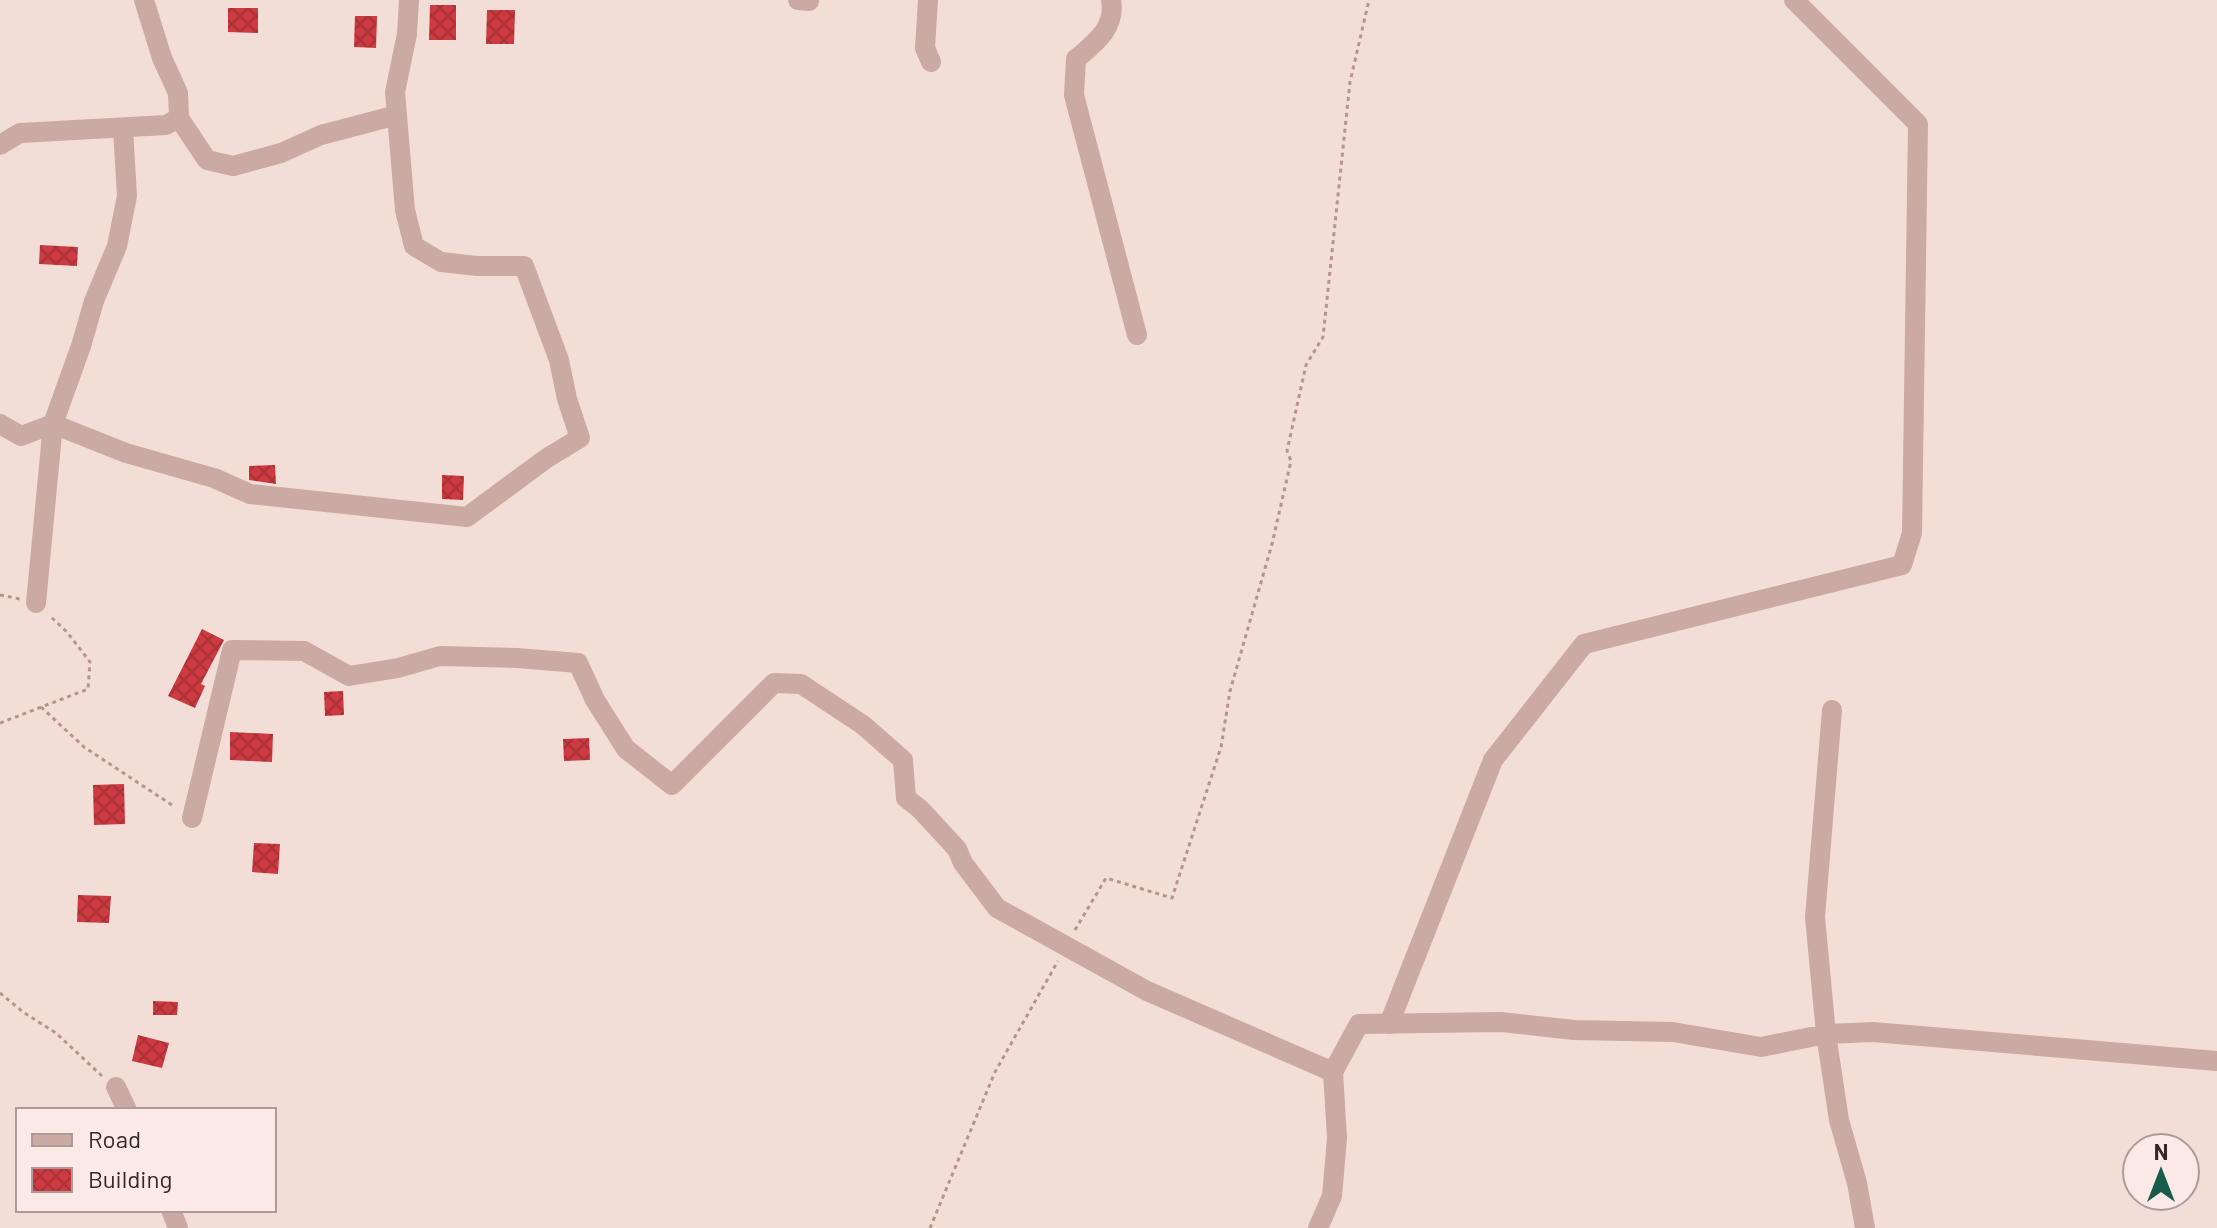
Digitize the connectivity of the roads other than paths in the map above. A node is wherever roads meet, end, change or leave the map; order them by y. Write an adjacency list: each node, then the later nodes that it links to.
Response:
1 (144, 0): 10 (street)
2 (409, 0): 9 (street)
3 (798, 0): 7 (street)
4 (928, 0): 8 (street)
5 (1111, 0): 13 (street)
6 (1794, 0): 19 (street)
7 (809, 1)
8 (931, 62)
9 (397, 115): 10 (street); 15 (street)
10 (179, 118): 11 (street)
11 (123, 129): 12 (street); 15 (street)
12 (0, 145)
13 (1137, 335)
14 (0, 424): 15 (street)
15 (53, 424): 16 (street)
16 (36, 603)
17 (1832, 710): 20 (street)
18 (192, 818): 22 (street)
19 (1389, 1024): 20 (street); 22 (street)
20 (1826, 1034): 21 (street); 26 (street)
21 (2217, 1061)
22 (1333, 1072): 25 (street)
23 (116, 1087): 24 (street)
24 (126, 1108)
25 (1318, 1228)
26 (1865, 1228)

